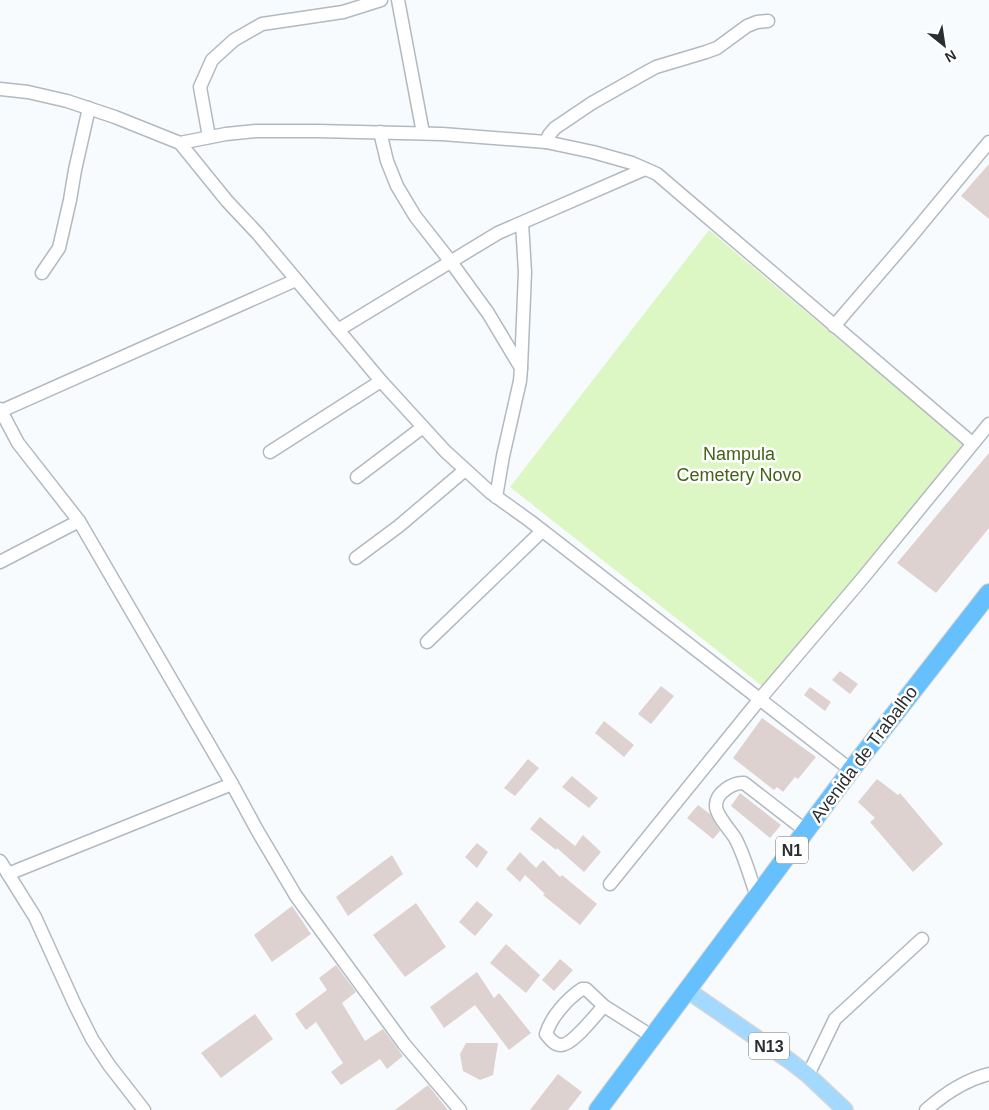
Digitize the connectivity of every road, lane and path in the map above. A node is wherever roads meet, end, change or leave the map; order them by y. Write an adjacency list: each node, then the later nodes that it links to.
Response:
1 (380, 0): 8 (street)
2 (398, 0): 7 (street)
3 (768, 22): 10 (street)
4 (0, 89): 5 (street)
5 (88, 108): 9 (street); 15 (street)
6 (380, 132): 7 (street); 8 (street); 14 (street)
7 (423, 133): 10 (street)
8 (209, 137): 9 (street)
9 (180, 142): 16 (street)
10 (546, 142): 12 (street)
11 (989, 142): 17 (street)
12 (645, 169): 13 (street); 17 (street)
13 (522, 223): 14 (street); 19 (street)
14 (452, 262): 18 (street); 19 (street)
15 (42, 273)
16 (296, 280): 18 (street); 21 (street)
17 (834, 326): 24 (street)
18 (338, 330): 20 (street)
19 (522, 368): 28 (street)
20 (381, 381): 23 (street); 25 (street)
21 (1, 410): 29 (street)
22 (989, 424): 24 (street)
23 (423, 428): 26 (street); 27 (street)
24 (972, 443): 35 (street)
25 (270, 452)
26 (465, 470): 28 (street); 31 (street)
27 (357, 477)
28 (496, 497): 30 (street)
29 (79, 521): 32 (street); 37 (street)
30 (542, 531): 34 (street); 35 (street)
31 (356, 558)
32 (0, 562)
33 (989, 593): 36 (highway, Avenida de Trabalho / N1)
34 (427, 642)
35 (759, 700): 36 (street); 41 (street)
36 (851, 770): 38 (highway, Avenida de Trabalho / N1)
37 (232, 784): 40 (street); 50 (street)
38 (806, 831): 42 (highway, Avenida de Trabalho / N1); 42 (street)
39 (0, 862): 40 (street)
40 (8, 874): 49 (street)
41 (610, 884)
42 (757, 896): 44 (highway, Avenida de Trabalho / N1)
43 (922, 939): 48 (street)
44 (687, 990): 46 (highway, Avenida de Trabalho / N1); 48 (main road, N13)
45 (604, 1006): 45 (street); 46 (street)
46 (653, 1037): 51 (highway, Avenida de Trabalho / N1)
47 (989, 1074): 53 (street)
48 (808, 1075): 52 (main road, N13)
49 (144, 1110)
50 (460, 1110)
51 (598, 1110)
52 (845, 1110)
53 (926, 1110)

